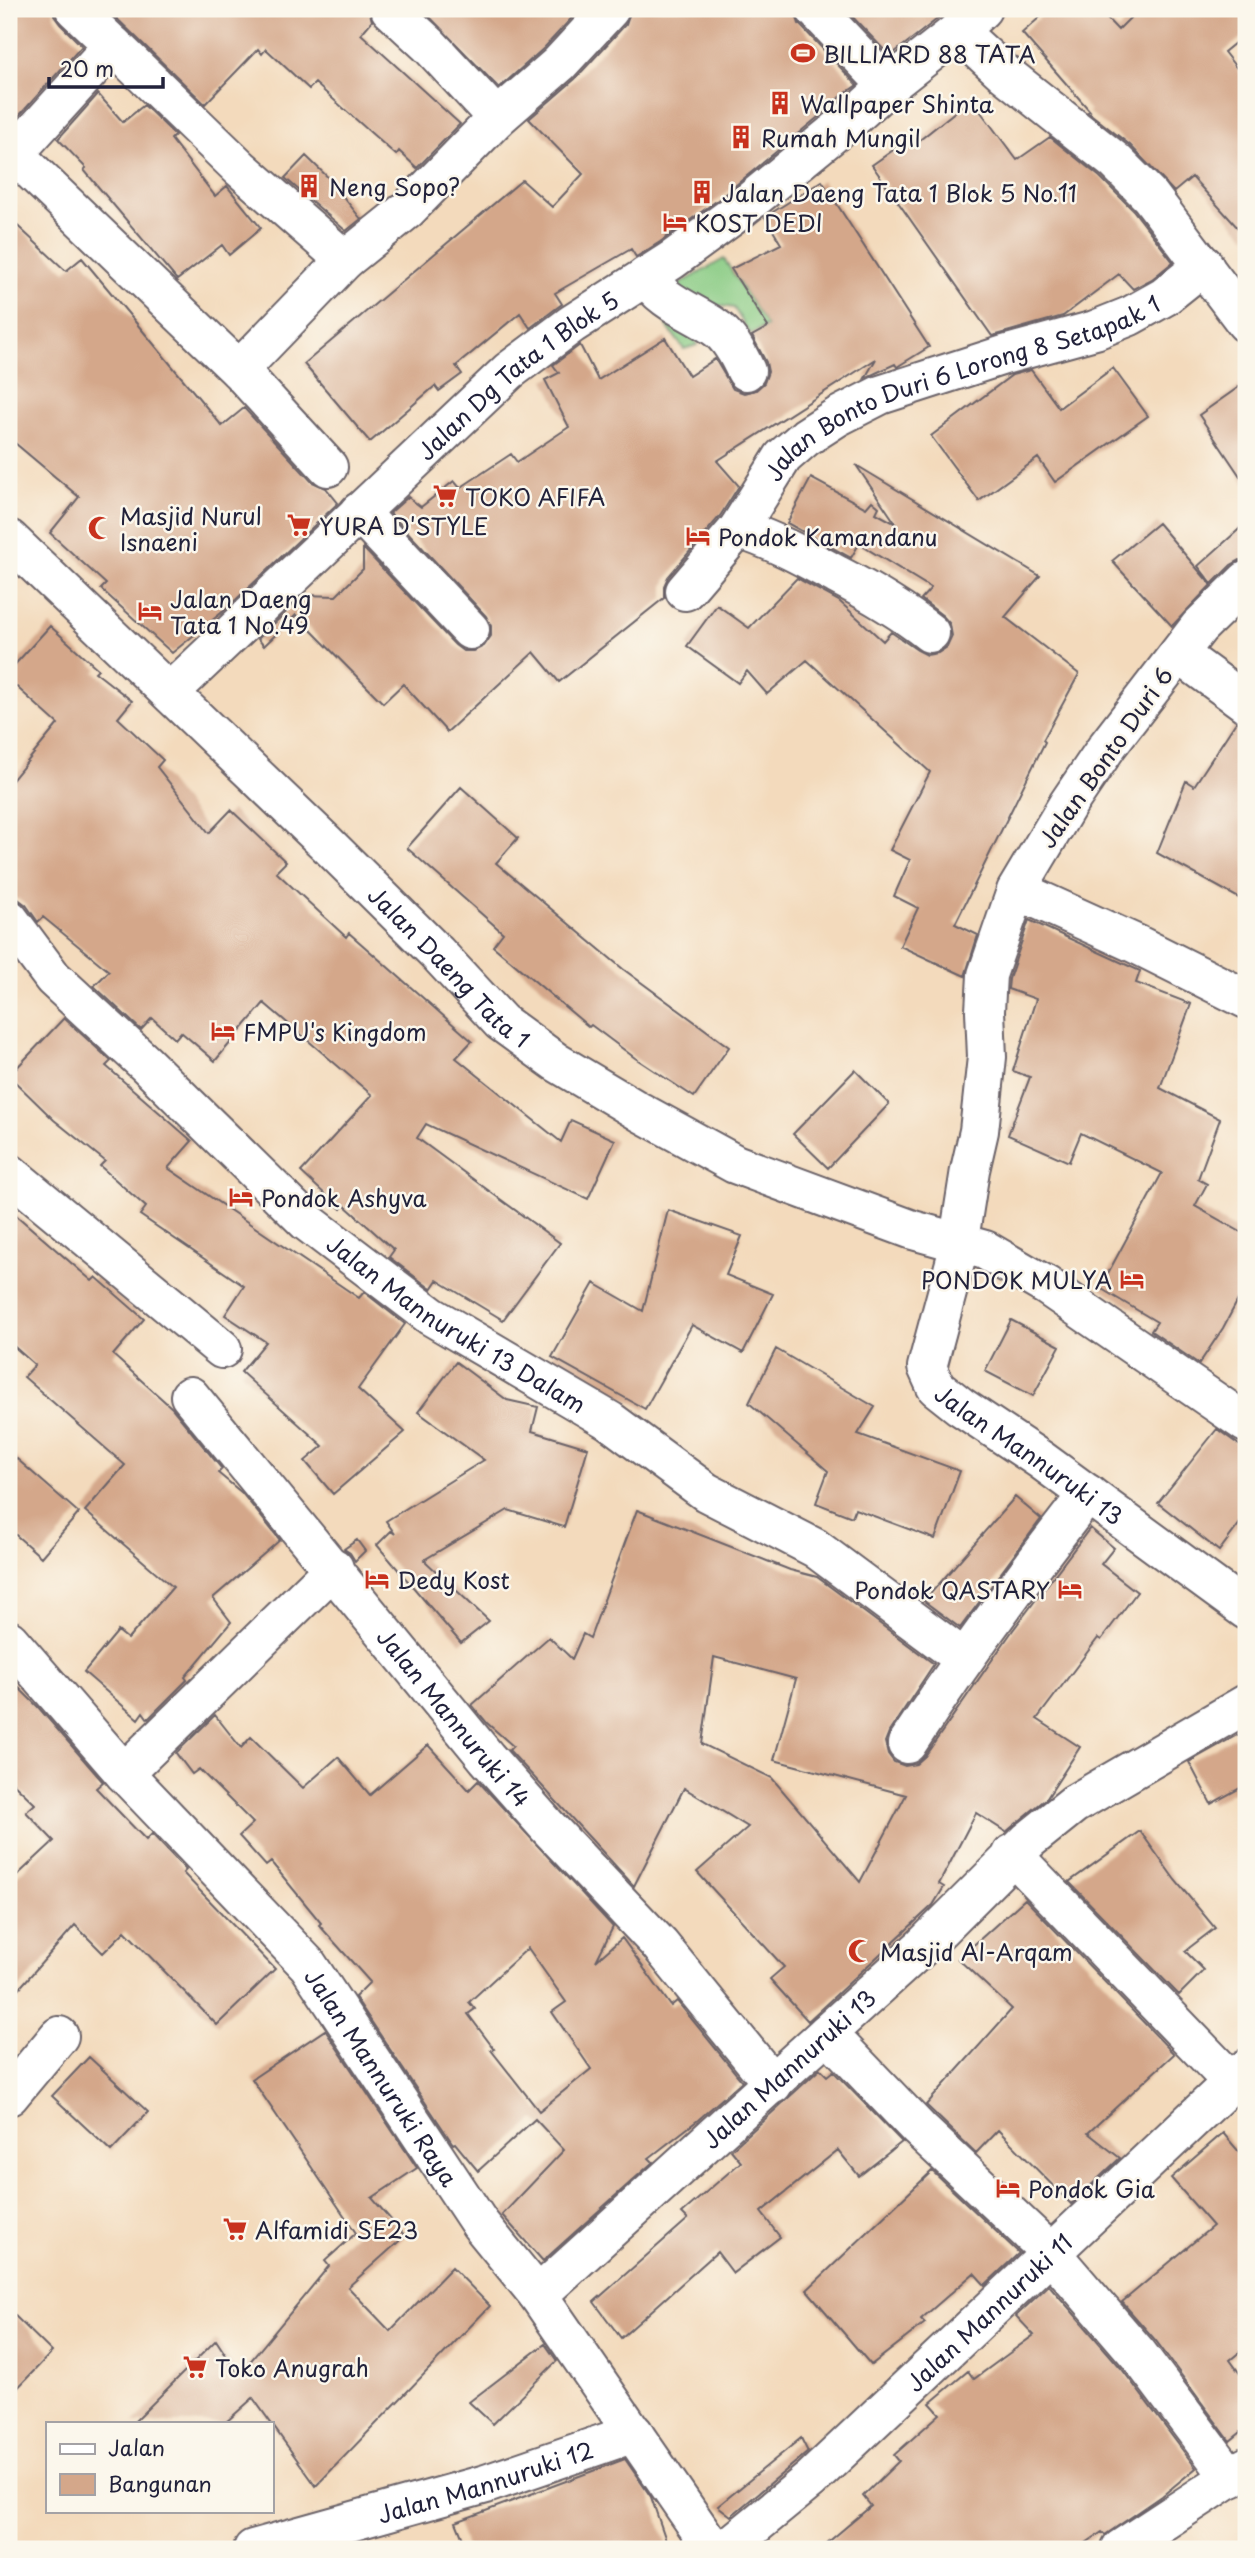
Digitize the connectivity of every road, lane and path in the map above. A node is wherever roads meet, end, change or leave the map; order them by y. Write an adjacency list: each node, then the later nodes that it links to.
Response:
1 (75, 9): 6 (street)
2 (390, 9): 8 (street)
3 (610, 9): 8 (street)
4 (815, 9): 7 (street)
5 (970, 20): 7 (street, Jalan Dg Tata 1 Blok 5); 11 (street)
6 (113, 45): 9 (street); 10 (street)
7 (887, 86): 12 (street, Jalan Dg Tata 1 Blok 5)
8 (497, 118): 10 (street)
9 (11, 156): 14 (street)
10 (345, 260): 14 (street)
11 (1204, 265): 13 (street); 18 (street, Jalan Bonto Duri 6 Lorong 8 Setapak 1)
12 (646, 276): 15 (street); 17 (street, Jalan Dg Tata 1 Blok 5)
13 (1246, 323)
14 (239, 370): 16 (street)
15 (746, 371)
16 (328, 467)
17 (359, 512): 22 (street); 25 (street, Jalan Dg Tata 1 Blok 5)
18 (738, 529): 21 (street, Jalan Bonto Duri 6 Lorong 8 Setapak 1); 23 (street)
19 (9, 539): 25 (street, Jalan Daeng Tata 1)
20 (1246, 581): 24 (street, Jalan Bonto Duri 6)
21 (685, 591)
22 (470, 630)
23 (930, 633)
24 (1179, 654): 26 (street); 27 (street, Jalan Bonto Duri 6)
25 (170, 692): 31 (street, Jalan Daeng Tata 1)
26 (1246, 703)
27 (1017, 890): 29 (street); 31 (street, Jalan Bonto Duri 6)
28 (9, 919): 39 (street, Jalan Mannuruki 13 Dalam)
29 (1246, 999)
30 (9, 1174): 32 (street)
31 (972, 1246): 34 (street, Jalan Daeng Tata 1); 35 (street, Jalan Mannuruki 13)
32 (222, 1349)
33 (190, 1396): 36 (street, Jalan Mannuruki 14)
34 (1246, 1423)
35 (1088, 1494): 37 (street, Jalan Mannuruki 13); 39 (street)
36 (334, 1569): 42 (street); 47 (street, Jalan Mannuruki 14)
37 (1246, 1610)
38 (9, 1640): 42 (street, Jalan Mannuruki Raya)
39 (963, 1658): 41 (street)
40 (1246, 1704): 43 (street, Jalan Mannuruki 13)
41 (907, 1744)
42 (124, 1773): 50 (street, Jalan Mannuruki Raya)
43 (1012, 1854): 44 (street, Jalan Mannuruki 13); 46 (street)
44 (827, 2033): 47 (street, Jalan Mannuruki 13); 49 (street)
45 (59, 2036): 48 (street)
46 (1239, 2075): 49 (street, Jalan Mannuruki 11)
47 (773, 2084): 50 (street, Jalan Mannuruki 13)
48 (9, 2096)
49 (1051, 2253): 52 (street); 55 (street, Jalan Mannuruki 11)
50 (538, 2295): 51 (street, Jalan Mannuruki Raya)
51 (634, 2433): 53 (street, Jalan Mannuruki 12); 54 (street, Jalan Mannuruki Raya)
52 (1239, 2472): 56 (street)
53 (253, 2549)
54 (713, 2549)
55 (726, 2549)
56 (1121, 2549)

